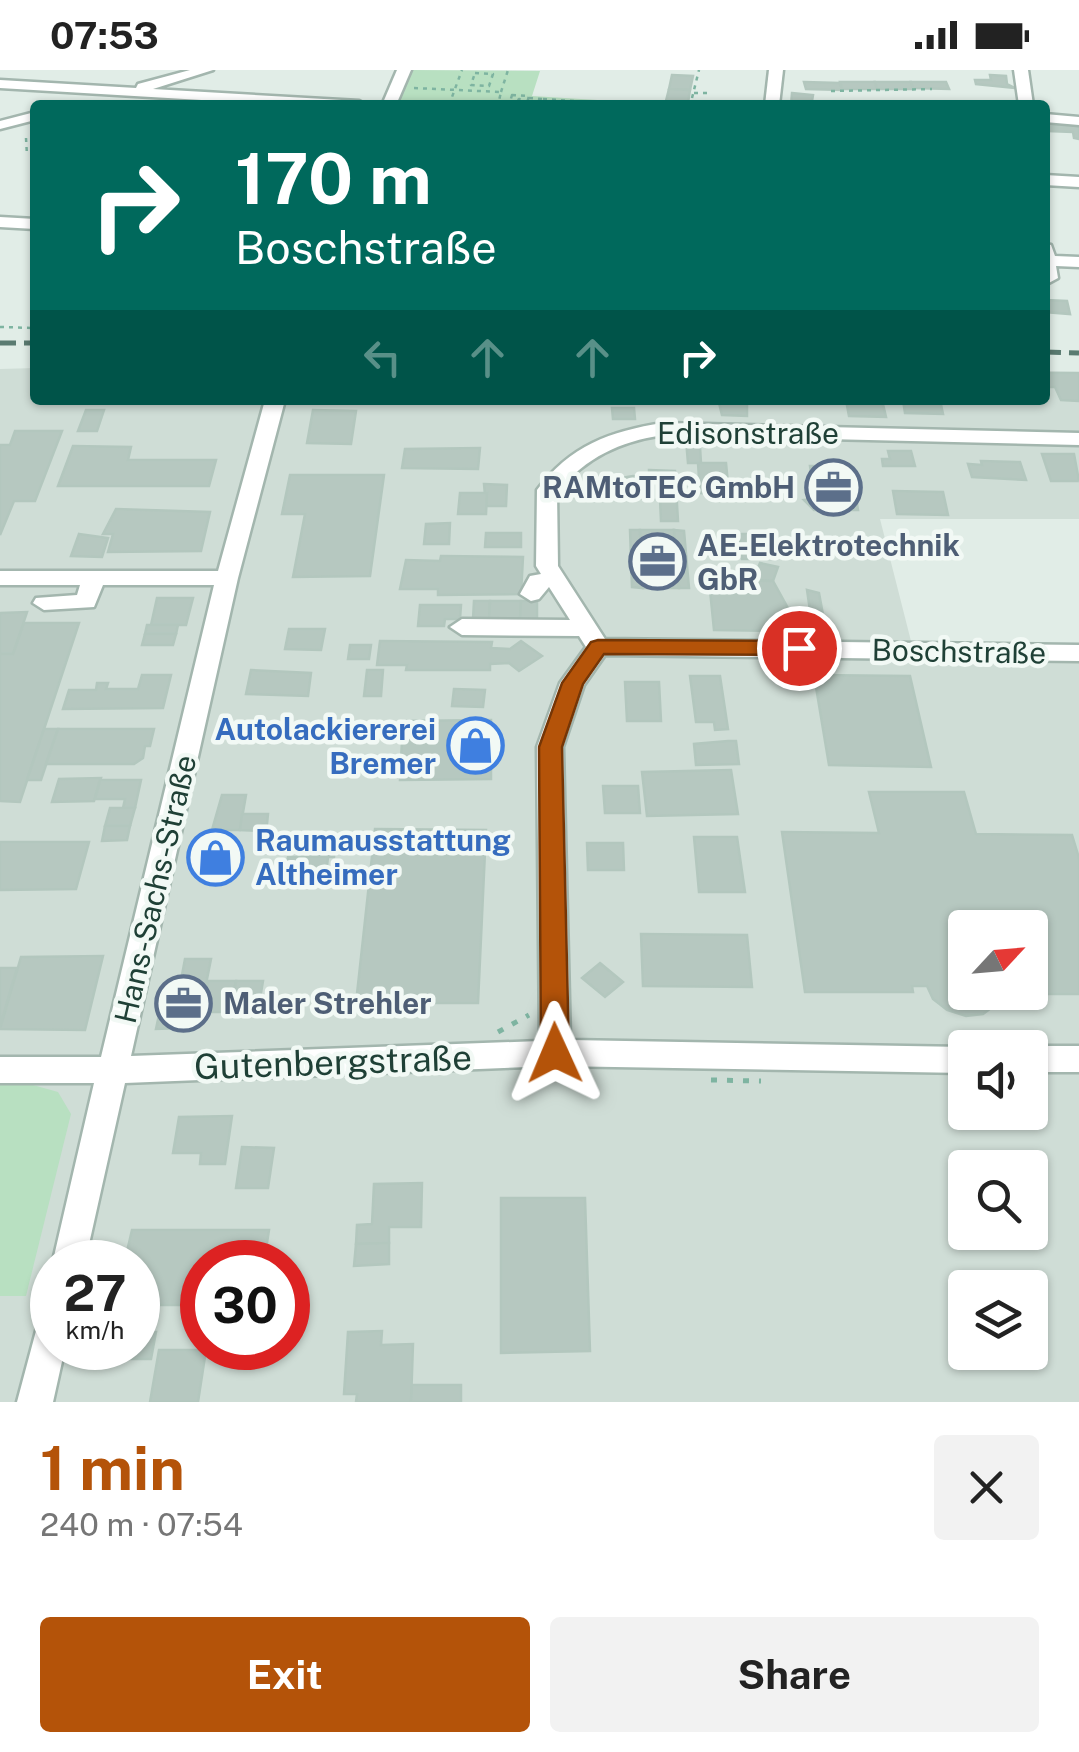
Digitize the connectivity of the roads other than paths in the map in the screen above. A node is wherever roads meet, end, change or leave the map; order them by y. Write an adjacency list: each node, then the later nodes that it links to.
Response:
1 (100, 70): 8 (street)
2 (206, 70): 7 (street)
3 (404, 70): 10 (street)
4 (776, 70): 11 (street)
5 (1021, 70): 12 (street)
6 (0, 84): 8 (street)
7 (152, 95): 8 (street); 9 (street)
8 (85, 96)
9 (255, 100)
10 (390, 100)
11 (773, 100)
12 (1025, 100)
13 (30, 117): 16 (street)
14 (1050, 118): 15 (street)
15 (1079, 121)
16 (0, 125)
17 (1050, 180): 18 (street)
18 (1079, 182)
19 (0, 222): 20 (street)
20 (30, 224)
21 (1079, 262): 22 (street)
22 (1050, 263)
23 (273, 405): 27 (street, Hans-Sachs-Straße)
24 (1079, 439): 28 (street, Edisonstraße)
25 (0, 578): 26 (street)
26 (94, 578): 27 (street); 30 (street)
27 (227, 578): 39 (street, Hans-Sachs-Straße)
28 (555, 579): 29 (street); 32 (street, Edisonstraße)
29 (532, 594)
30 (44, 603)
31 (462, 627): 32 (street, Boschstraße)
32 (593, 638): 33 (street, Boschstraße); 34 (street)
33 (1079, 652)
34 (555, 1053): 37 (street, Gutenbergstraße); 39 (street, Gutenbergstraße)
35 (1048, 1059): 36 (street)
36 (1079, 1059)
37 (948, 1060)
38 (0, 1070): 39 (street, Gutenbergstraße)
39 (112, 1070): 40 (street, Hans-Sachs-Straße)
40 (73, 1240)
41 (43, 1370): 42 (street)
42 (36, 1402)

